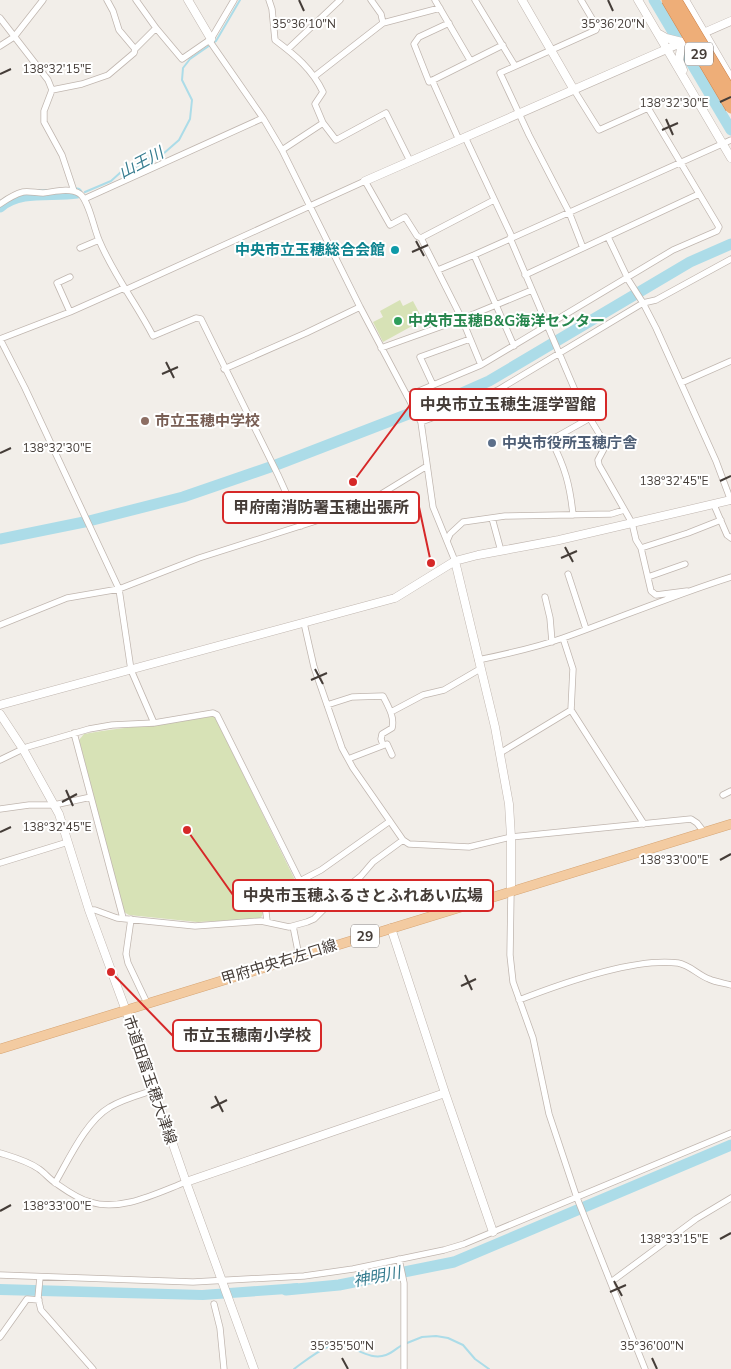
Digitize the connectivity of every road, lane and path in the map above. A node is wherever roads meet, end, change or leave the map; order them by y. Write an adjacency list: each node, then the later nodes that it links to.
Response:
1 (43, 0): 24 (street)
2 (107, 0): 29 (street)
3 (188, 0): 26 (street)
4 (234, 0): 26 (street)
5 (269, 0): 30 (street)
6 (340, 0): 30 (street)
7 (371, 0): 19 (street)
8 (435, 0): 16 (street)
9 (476, 0): 27 (street)
10 (522, 0): 31 (street)
11 (581, 0): 31 (street)
12 (638, 0): 22 (street)
13 (667, 0): 43 (highway, 29, bridge)
14 (138, 1): 21 (street)
15 (682, 1): 23 (street); 25 (street); 41 (highway, 29, bridge)
16 (440, 8): 19 (street); 20 (street)
17 (0, 18): 24 (street)
18 (731, 21): 23 (street)
19 (383, 23): 36 (street)
20 (449, 23): 34 (street); 38 (street)
21 (156, 28): 26 (street); 29 (street)
22 (656, 32): 25 (street); 32 (street)
23 (703, 33): 25 (street); 33 (street)
24 (14, 37): 28 (street); 39 (street)
25 (680, 41): 32 (street); 33 (street); 42 (street)
26 (212, 43): 45 (street)
27 (503, 45): 34 (street); 35 (street)
28 (0, 46)
29 (135, 49): 39 (street)
30 (288, 49): 36 (street)
31 (550, 49): 35 (street); 40 (street)
32 (666, 49): 40 (street); 42 (street)
33 (714, 50): 37 (street)
34 (470, 60): 38 (street)
35 (515, 66): 44 (street)
36 (315, 76): 46 (street)
37 (731, 78)
38 (432, 80): 47 (street)
39 (52, 90): 55 (street)
40 (574, 90): 44 (street); 53 (street)
41 (731, 92)
42 (694, 95): 49 (street)
43 (731, 108)
44 (520, 113): 47 (street); 61 (street)
45 (263, 118): 50 (street); 57 (street)
46 (323, 122): 50 (street); 52 (street)
47 (462, 139): 52 (street); 58 (street)
48 (731, 140): 49 (street)
49 (723, 144): 51 (street); 53 (street)
50 (282, 150): 60 (street)
51 (731, 158)
52 (410, 161): 54 (street)
53 (681, 162): 56 (street); 61 (street)
54 (365, 181): 60 (street); 63 (street)
55 (74, 191): 57 (street); 59 (street)
56 (699, 194): 62 (street); 73 (street)
57 (84, 198): 65 (street)
58 (494, 200): 63 (street); 64 (street)
59 (0, 204)
60 (310, 205): 74 (street); 78 (street)
61 (569, 212): 64 (street); 67 (street)
62 (608, 237): 67 (street); 73 (street)
63 (421, 238): 70 (street)
64 (511, 238): 68 (street); 71 (street)
65 (99, 240): 66 (street); 74 (street)
66 (80, 248)
67 (583, 248): 71 (street)
68 (474, 256): 70 (street); 77 (street)
69 (731, 259): 76 (street)
70 (438, 270): 80 (street)
71 (525, 274): 75 (street)
72 (70, 277): 79 (street)
73 (627, 277): 76 (street); 81 (street)
74 (124, 289): 79 (street); 89 (street)
75 (532, 290): 77 (street); 81 (street)
76 (642, 300): 86 (street); 90 (street)
77 (495, 306): 80 (street); 84 (street)
78 (360, 307): 85 (street); 89 (street)
79 (70, 312): 82 (street)
80 (462, 319): 83 (street); 85 (street)
81 (547, 325): 84 (street); 86 (street)
82 (0, 339): 113 (street)
83 (470, 339): 88 (street); 91 (street)
84 (514, 346): 88 (street)
85 (381, 348): 92 (street)
86 (559, 354): 93 (street); 94 (street)
87 (731, 361): 90 (street)
88 (480, 365): 91 (street)
89 (224, 369): 103 (street)
90 (681, 383): 96 (street)
91 (433, 385): 92 (street)
92 (407, 396): 94 (street)
93 (590, 418): 98 (street); 99 (street)
94 (421, 422): 95 (street)
95 (427, 466): 103 (street); 105 (street)
96 (731, 501): 97 (street)
97 (714, 505): 101 (street); 102 (street)
98 (624, 510): 99 (street); 102 (street)
99 (573, 515): 100 (street)
100 (492, 518): 105 (street); 107 (street)
101 (720, 520): 104 (street); 106 (street)
102 (632, 523): 106 (street); 107 (street)
103 (301, 526): 113 (street)
104 (731, 538)
105 (447, 541): 108 (street)
106 (640, 548): 111 (street)
107 (501, 551): 108 (street)
108 (455, 561): 116 (street); 121 (street)
109 (685, 564): 111 (street)
110 (568, 574): 118 (street)
111 (648, 577): 114 (street)
112 (731, 577): 114 (street)
113 (119, 588): 117 (street); 122 (street)
114 (687, 591): 118 (street)
115 (545, 596): 120 (street)
116 (304, 623): 122 (street); 124 (street)
117 (0, 624)
118 (586, 629): 119 (street)
119 (563, 638): 120 (street); 125 (street)
120 (552, 642): 121 (street)
121 (479, 665): 126 (street); 132 (street)
122 (130, 670): 123 (street); 128 (street)
123 (0, 705)
124 (327, 705): 126 (street); 134 (street)
125 (571, 710): 132 (street); 142 (street)
126 (391, 712): 130 (street)
127 (0, 714): 131 (street, 市道田富玉穂大津線)
128 (154, 723): 129 (street); 149 (street)
129 (74, 733): 131 (street); 138 (street)
130 (382, 745): 133 (street); 134 (street)
131 (23, 749): 135 (street); 139 (street, 市道田富玉穂大津線)
132 (500, 753): 145 (street)
133 (392, 755)
134 (348, 759): 141 (street)
135 (0, 760)
136 (731, 791): 137 (street)
137 (723, 795)
138 (91, 796): 139 (street); 152 (street)
139 (54, 805): 140 (street); 147 (street, 市道田富玉穂大津線)
140 (0, 809)
141 (390, 821): 146 (street); 149 (street)
142 (644, 824): 144 (street); 145 (street)
143 (731, 824): 144 (main road, 甲府中央右左口線 / 29)
144 (704, 832): 150 (main road, 甲府中央右左口線 / 29)
145 (511, 836): 146 (street); 150 (street)
146 (403, 840): 155 (street)
147 (68, 842): 148 (street); 151 (street, 市道田富玉穂大津線)
148 (0, 863)
149 (300, 881): 154 (street)
150 (511, 892): 156 (main road, 甲府中央右左口線 / 29); 159 (street)
151 (89, 910): 152 (street); 161 (street, 市道田富玉穂大津線)
152 (122, 918): 153 (street)
153 (131, 919): 154 (street); 160 (street)
154 (267, 922): 155 (street)
155 (293, 926): 157 (street)
156 (391, 928): 157 (main road, 甲府中央右左口線 / 29); 164 (street)
157 (299, 956): 160 (main road, 甲府中央右左口線 / 29)
158 (731, 985): 159 (street)
159 (519, 1000): 170 (street)
160 (147, 1003): 161 (main road, 甲府中央右左口線 / 29)
161 (126, 1010): 162 (main road, 甲府中央右左口線 / 29); 163 (street, 市道田富玉穂大津線)
162 (0, 1049)
163 (154, 1090): 167 (street, 市道田富玉穂大津線); 168 (street)
164 (445, 1094): 167 (street); 171 (street)
165 (731, 1133): 170 (street)
166 (0, 1153): 168 (street)
167 (186, 1182): 168 (street); 176 (street, 市道田富玉穂大津線)
168 (55, 1183)
169 (731, 1198): 175 (street)
170 (578, 1200): 171 (street); 175 (street)
171 (493, 1232): 172 (street)
172 (400, 1261): 176 (street); 184 (street)
173 (0, 1275): 174 (street)
174 (40, 1279): 176 (street); 177 (street)
175 (611, 1282): 180 (street)
176 (223, 1283): 183 (street, 市道田富玉穂大津線)
177 (39, 1299): 179 (street); 181 (street)
178 (214, 1304): 182 (street)
179 (0, 1337)
180 (644, 1368)
181 (92, 1369)
182 (224, 1369)
183 (254, 1369)
184 (404, 1369)

